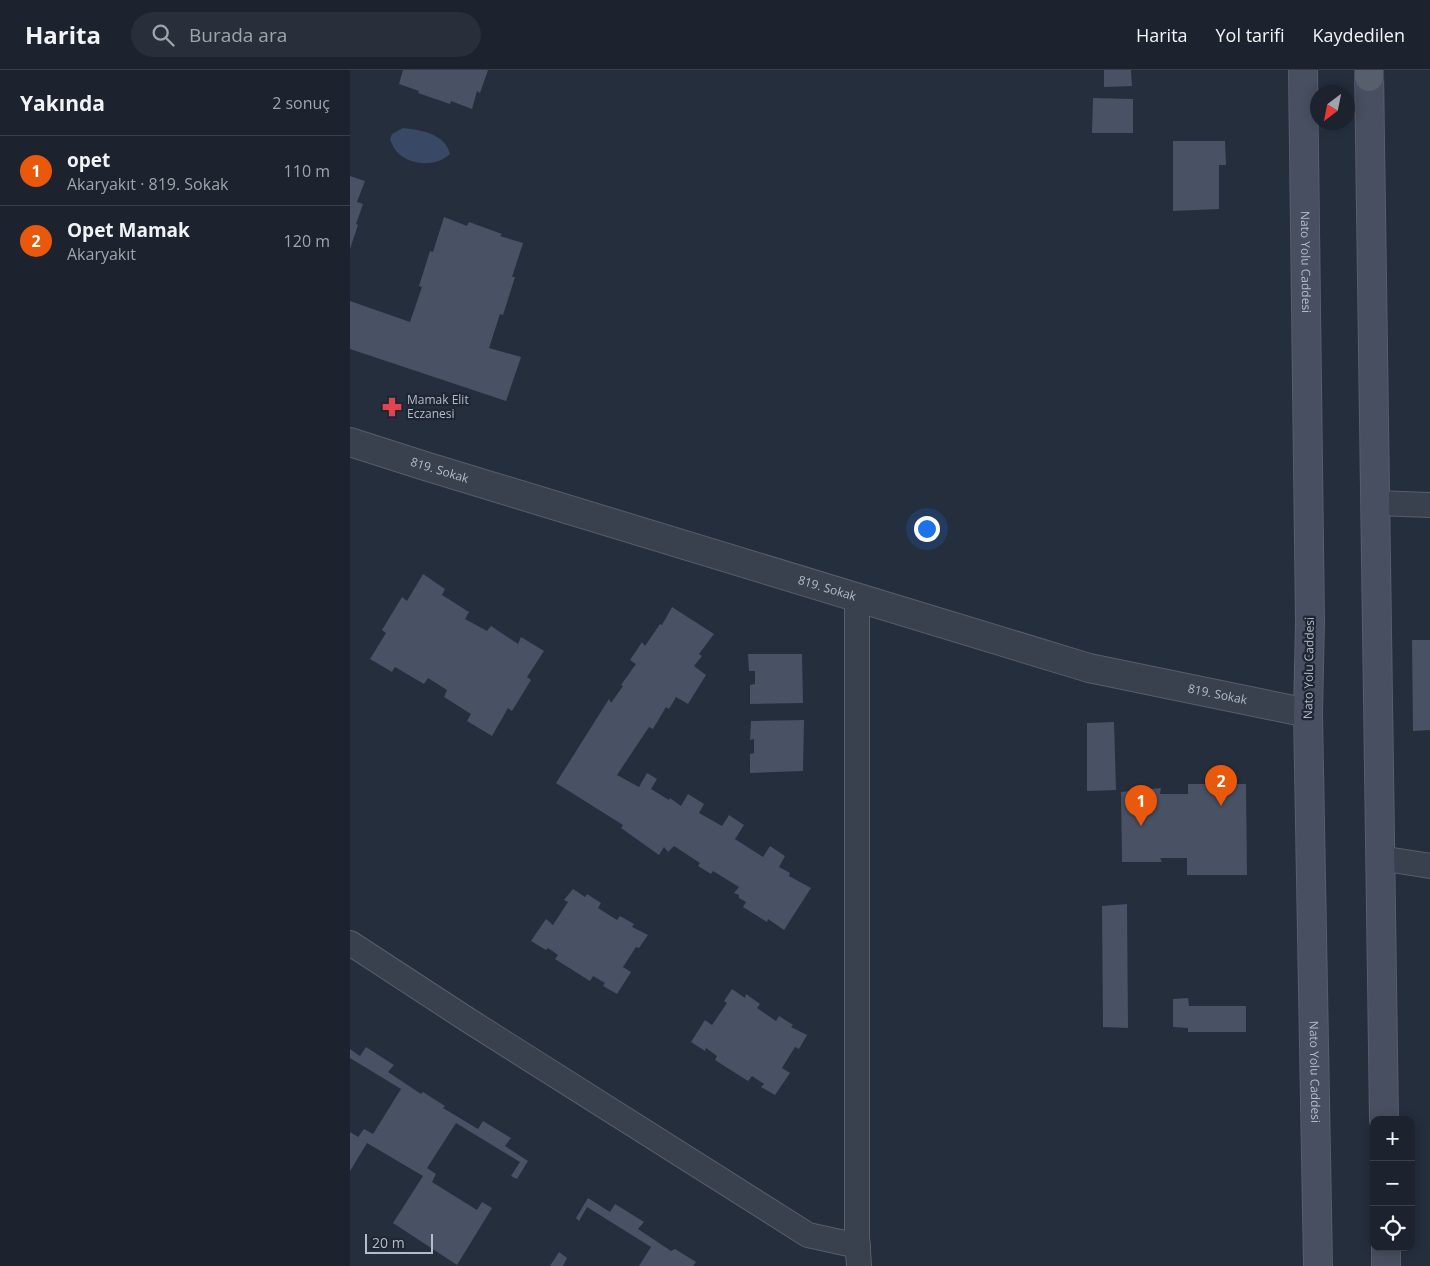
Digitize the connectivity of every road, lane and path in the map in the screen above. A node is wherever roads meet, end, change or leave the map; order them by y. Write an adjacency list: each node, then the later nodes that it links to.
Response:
1 (1303, 70): 7 (main road, Nato Yolu Caddesi)
2 (1369, 72): 4 (main road)
3 (350, 442): 6 (street, 819. Sokak)
4 (1375, 503): 5 (street); 8 (main road)
5 (1430, 504)
6 (857, 596): 7 (street, 819. Sokak); 13 (street)
7 (1308, 713): 14 (main road, Nato Yolu Caddesi)
8 (1380, 858): 9 (street); 11 (main road)
9 (1430, 866)
10 (350, 943): 13 (street)
11 (1384, 1116)
12 (1386, 1251): 15 (main road)
13 (858, 1256)
14 (1318, 1266)
15 (1386, 1266)

